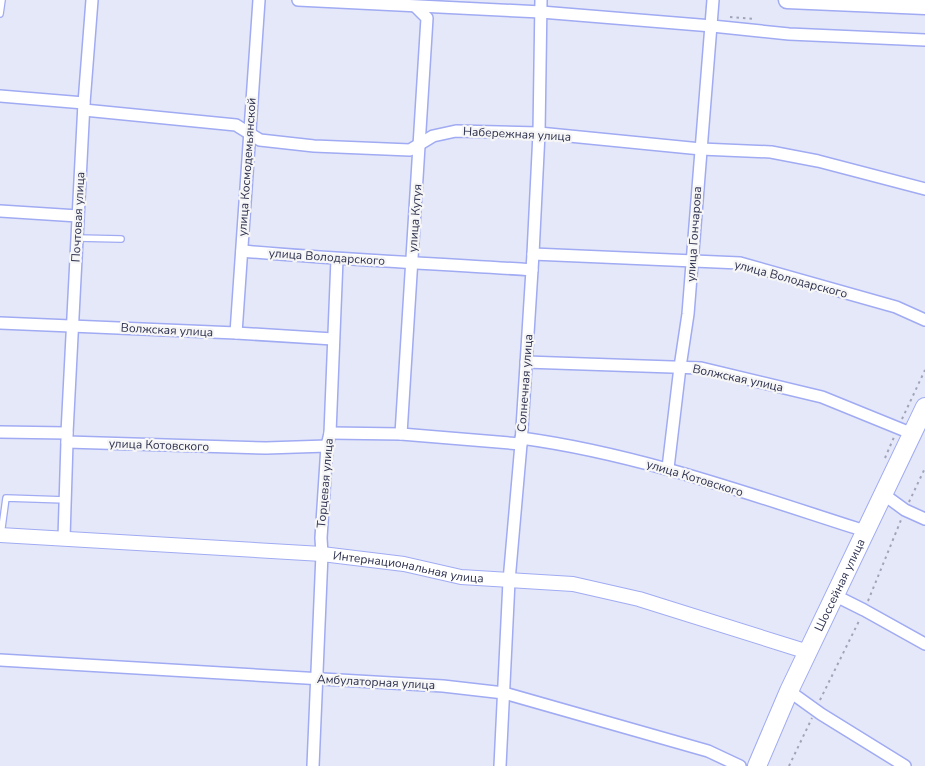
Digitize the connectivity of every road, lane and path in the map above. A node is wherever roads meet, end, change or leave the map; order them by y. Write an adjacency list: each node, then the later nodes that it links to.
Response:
1 (2, 0): 12 (lane)
2 (92, 0): 16 (street, Почтовая улица)
3 (259, 0): 18 (street, улица Космодемьянской)
4 (298, 0): 10 (street)
5 (541, 0): 11 (street, Солнечная улица)
6 (713, 0): 13 (street, улица Гончарова)
7 (787, 0): 8 (main road)
8 (863, 2): 9 (main road)
9 (925, 6)
10 (416, 7): 11 (street); 19 (street, улица Кутуя)
11 (541, 12): 13 (street); 17 (street, Солнечная улица)
12 (0, 14)
13 (712, 26): 14 (street); 20 (street, улица Гончарова)
14 (925, 40)
15 (0, 96): 16 (street, Набережная улица)
16 (84, 106): 18 (street, Набережная улица); 23 (street, Почтовая улица)
17 (539, 133): 19 (street, Набережная улица); 20 (street, Набережная улица); 27 (street, Солнечная улица)
18 (249, 134): 19 (street, Набережная улица); 26 (street, улица Космодемьянской)
19 (419, 145): 30 (street, улица Кутуя)
20 (701, 149): 21 (street, Набережная улица); 29 (street, улица Гончарова)
21 (925, 190)
22 (0, 211): 23 (street)
23 (78, 216): 24 (street, Почтовая улица)
24 (77, 238): 25 (lane); 34 (street, Почтовая улица)
25 (121, 239)
26 (242, 251): 28 (street, улица Володарского); 35 (street, улица Космодемьянской)
27 (533, 254): 29 (street, улица Володарского); 31 (street, Солнечная улица)
28 (337, 260): 30 (street, улица Володарского); 36 (street, Торцевая улица)
29 (692, 260): 32 (street, улица Володарского); 38 (street, улица Гончарова)
30 (412, 262): 31 (street, улица Володарского); 42 (street, улица Кутуя)
31 (532, 270): 37 (street, Солнечная улица)
32 (925, 320)
33 (0, 323): 34 (street, Волжская улица)
34 (72, 325): 35 (street, Волжская улица); 44 (street, Почтовая улица)
35 (236, 333): 36 (street, Волжская улица)
36 (333, 339): 41 (street, Торцевая улица)
37 (526, 362): 38 (street, Волжская улица); 45 (street, Солнечная улица)
38 (680, 367): 43 (street, Волжская улица); 47 (street, улица Гончарова)
39 (925, 407): 43 (main road, Шоссейная улица)
40 (0, 432): 44 (street, улица Котовского)
41 (330, 433): 42 (street, улица Котовского); 46 (street, Торцевая улица)
42 (401, 434): 45 (street, улица Котовского)
43 (912, 434): 48 (main road, Шоссейная улица)
44 (67, 438): 46 (street, улица Котовского); 49 (street, Почтовая улица)
45 (521, 441): 47 (street, улица Котовского); 56 (street, Солнечная улица)
46 (327, 446): 55 (street, Торцевая улица)
47 (668, 468): 51 (street, улица Котовского)
48 (883, 494): 50 (street); 51 (main road, Шоссейная улица)
49 (66, 500): 52 (lane); 53 (street, Почтовая улица)
50 (925, 519)
51 (865, 532): 57 (main road, Шоссейная улица)
52 (0, 535): 53 (street, Интернациональная улица); 54 (street)
53 (64, 538): 55 (street, Интернациональная улица)
54 (0, 543)
55 (322, 554): 56 (street, Интернациональная улица); 61 (street, Торцевая улица)
56 (509, 582): 59 (street, Интернациональная улица); 63 (street, Солнечная улица)
57 (834, 595): 58 (street); 59 (main road, Шоссейная улица)
58 (925, 644)
59 (808, 652): 62 (main road, Шоссейная улица)
60 (0, 660): 61 (street, Амбулаторная улица)
61 (316, 680): 63 (street, Амбулаторная улица); 64 (street, Торцевая улица)
62 (789, 691): 67 (main road, Шоссейная улица); 68 (street)
63 (504, 693): 65 (street, Солнечная улица); 66 (street, Амбулаторная улица)
64 (313, 766)
65 (500, 766)
66 (740, 766)
67 (758, 766)
68 (904, 766)

